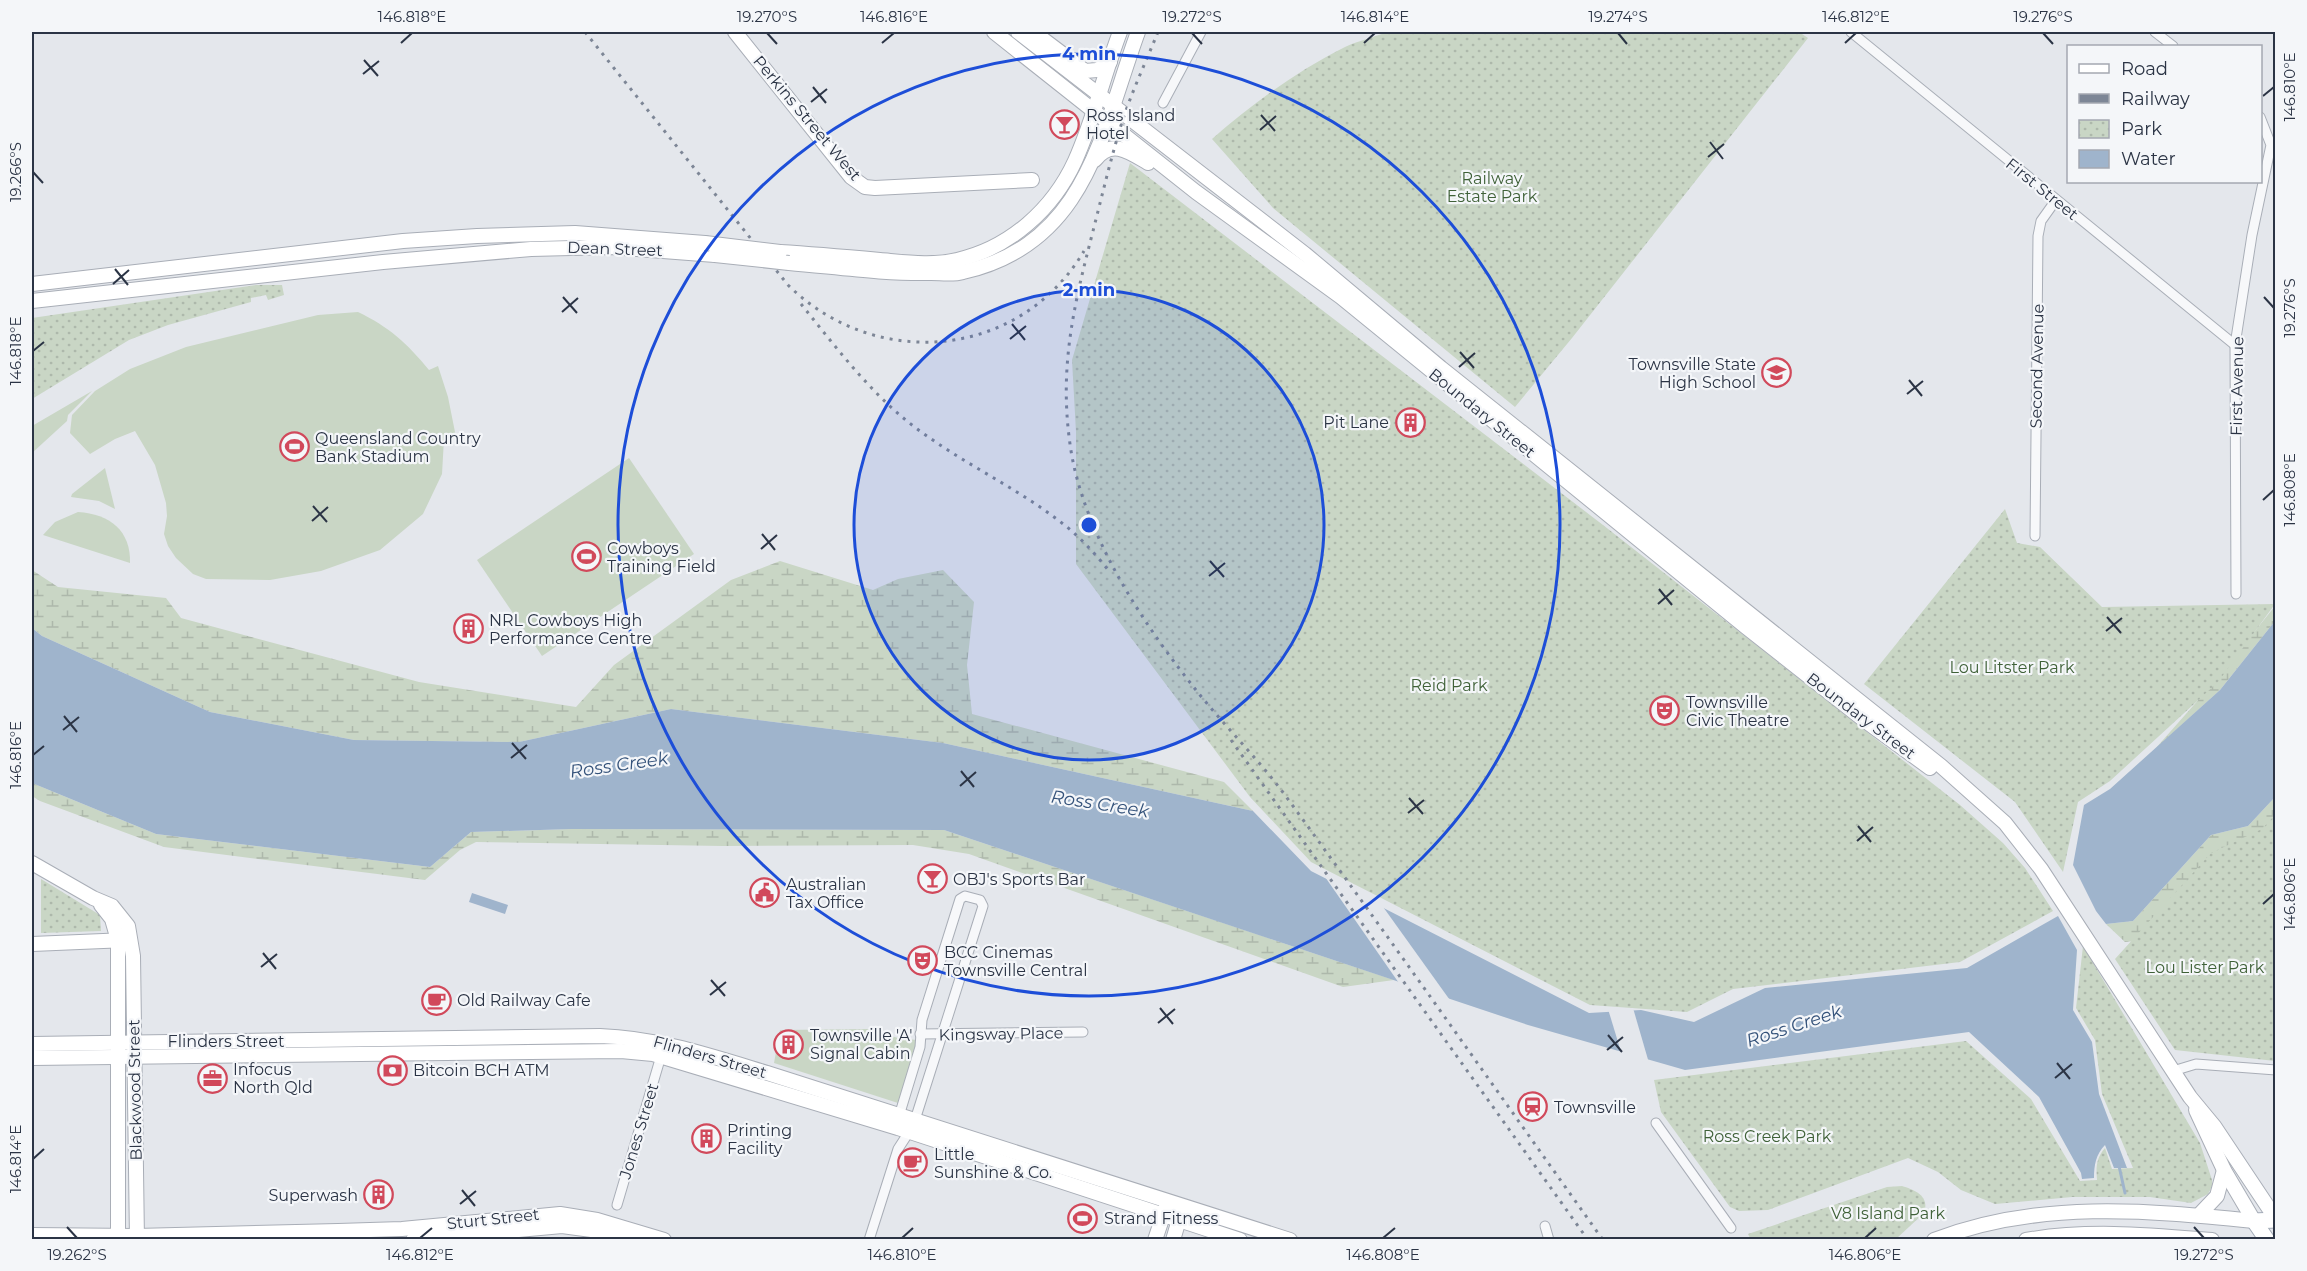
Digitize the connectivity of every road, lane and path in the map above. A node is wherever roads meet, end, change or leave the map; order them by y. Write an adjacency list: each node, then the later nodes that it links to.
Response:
1 (735, 32): 19 (main road, Perkins Street West)
2 (994, 32): 15 (main road, Boundary Street)
3 (1018, 32): 12 (main road, Boundary Street)
4 (1028, 32): 11 (main road)
5 (1120, 32): 11 (main road, Dean Street)
6 (1138, 32): 14 (main road, Dean Street)
7 (1201, 32): 13 (street)
8 (1851, 32): 21 (street, First Street)
9 (2155, 32): 10 (street)
10 (2172, 45)
11 (1110, 62): 12 (main road, Dean Street)
12 (1099, 95): 14 (main road, Boundary Street); 15 (main road, Dean Street)
13 (1163, 103)
14 (1114, 106): 16 (main road, Dean Street); 33 (main road, Boundary Street)
15 (1094, 111): 16 (main road, Boundary Street); 22 (main road, Dean Street, bridge)
16 (1108, 122): 18 (main road, Dean Street); 20 (main road, Boundary Street)
17 (2262, 122): 30 (street, First Avenue)
18 (1090, 167): 20 (main road); 24 (main road, Dean Street, bridge)
19 (1032, 180)
20 (1206, 200): 33 (main road, Boundary Street)
21 (2056, 200): 30 (street, First Street); 31 (street, Second Avenue)
22 (423, 239): 23 (main road, Dean Street); 24 (main road)
23 (393, 244): 24 (main road); 25 (main road); 26 (main road, Dean Street)
24 (412, 259): 25 (main road, Dean Street)
25 (373, 264): 27 (main road, Dean Street)
26 (32, 282)
27 (98, 294): 28 (main road, Dean Street); 29 (main road)
28 (32, 301)
29 (32, 310)
30 (2235, 345): 32 (street, First Avenue)
31 (2035, 536)
32 (2236, 594)
33 (1970, 792): 48 (main road, Boundary Street)
34 (32, 863): 35 (main road)
35 (125, 940): 36 (main road); 41 (main road, Blackwood Street); 42 (main road, Blackwood Street)
36 (32, 944)
37 (1083, 1032): 39 (street, Kingsway Place)
38 (920, 1034): 39 (street, Kingsway Place); 39 (street); 52 (street)
39 (943, 1035): 52 (street)
40 (600, 1036): 42 (main road, Flinders Street); 45 (main road); 52 (main road, Flinders Street)
41 (117, 1042): 42 (main road, Flinders Street); 43 (main road, Flinders Street); 46 (main road, Blackwood Street)
42 (134, 1042): 44 (main road, Blackwood Street)
43 (32, 1044)
44 (134, 1056): 45 (main road, Flinders Street); 46 (main road, Flinders Street); 66 (main road, Blackwood Street)
45 (661, 1056): 52 (main road, Flinders Street); 55 (street, Jones Street)
46 (117, 1057): 47 (main road, Flinders Street); 65 (main road, Blackwood Street)
47 (32, 1058)
48 (2173, 1071): 49 (street); 50 (main road, Boundary Street)
49 (2276, 1071)
50 (2190, 1097): 53 (main road, Boundary Street); 60 (main road, Boundary Street)
51 (1656, 1123): 63 (street)
52 (906, 1124): 54 (main road, Flinders Street); 57 (main road, Flinders Street); 70 (street)
53 (2224, 1170): 58 (main road); 61 (main road, Boundary Street)
54 (1168, 1201): 56 (main road, Flinders Street); 57 (main road)
55 (617, 1205)
56 (1184, 1206): 59 (main road); 74 (main road, Flinders Street)
57 (1164, 1215): 59 (main road, Flinders Street); 71 (main road)
58 (2199, 1215): 61 (main road); 76 (main road)
59 (1179, 1220): 72 (main road); 73 (main road, Flinders Street)
60 (2276, 1220): 61 (main road)
61 (2254, 1221): 79 (main road)
62 (1545, 1226): 75 (street)
63 (1731, 1228)
64 (32, 1235): 65 (main road, Sturt Street)
65 (118, 1237): 66 (main road, Sturt Street)
66 (137, 1238): 69 (main road, Sturt Street)
67 (412, 1239): 68 (main road, Sturt Street)
68 (628, 1239)
69 (664, 1239)
70 (869, 1239)
71 (1155, 1239)
72 (1173, 1239)
73 (1240, 1239)
74 (1290, 1239)
75 (1549, 1239)
76 (1934, 1239)
77 (2026, 1239): 78 (main road)
78 (2211, 1239)
79 (2267, 1239)

